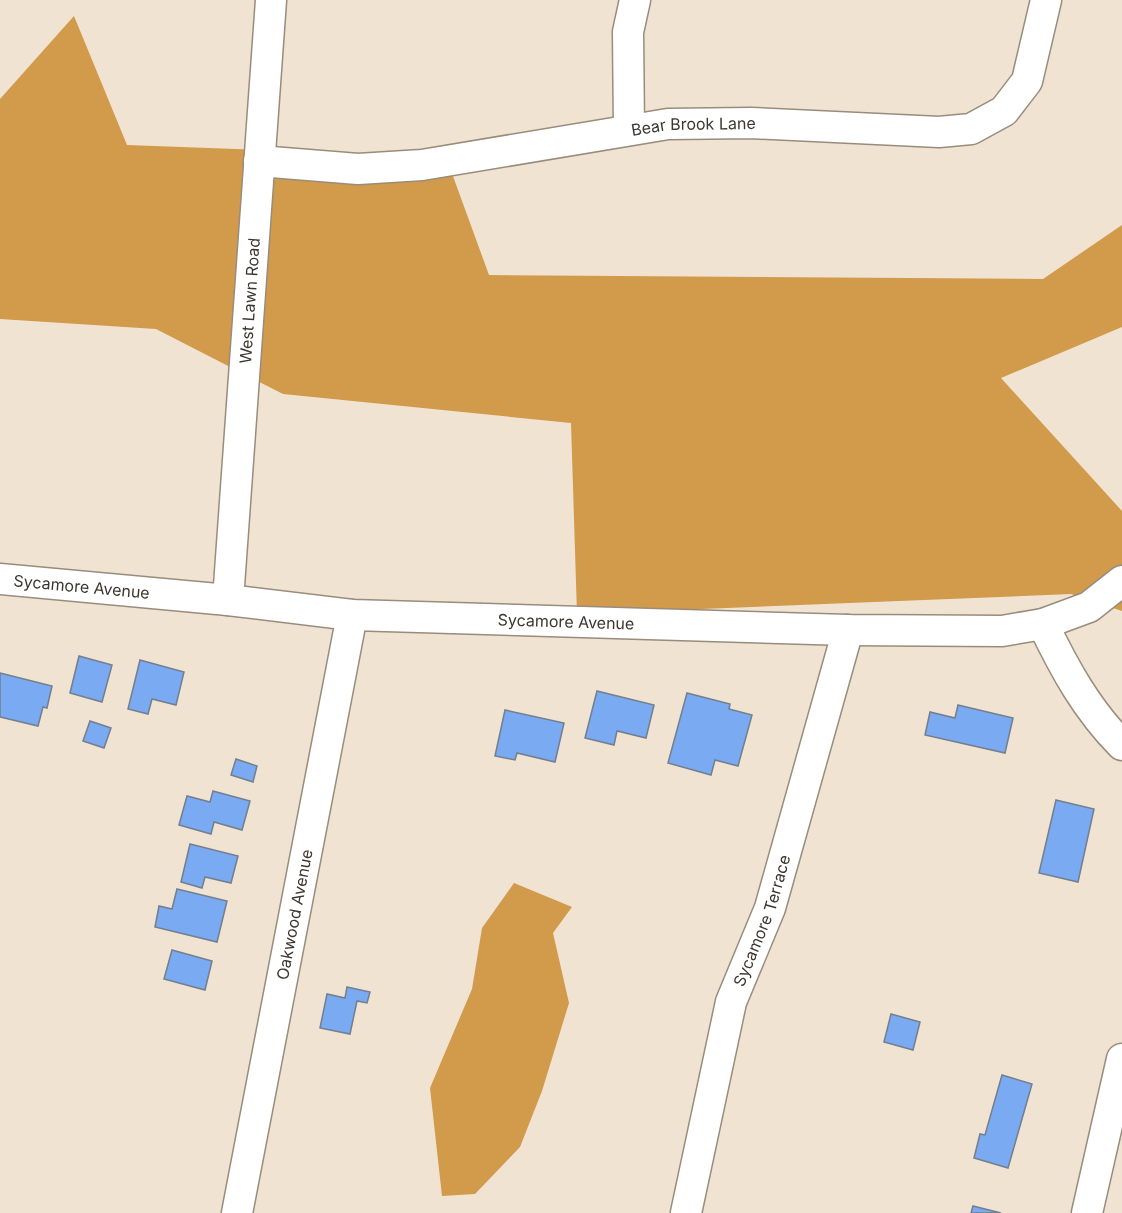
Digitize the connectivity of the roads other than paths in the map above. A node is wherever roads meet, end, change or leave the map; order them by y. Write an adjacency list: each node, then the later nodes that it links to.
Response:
1 (271, 0): 5 (street, West Lawn Road)
2 (635, 0): 4 (street)
3 (1046, 0): 4 (street, Bear Brook Lane)
4 (629, 130): 5 (street, Bear Brook Lane)
5 (259, 161): 8 (street, West Lawn Road)
6 (0, 579): 8 (street, Sycamore Avenue)
7 (1122, 581): 10 (street, Sycamore Avenue)
8 (228, 600): 9 (street, Sycamore Avenue)
9 (352, 615): 11 (street, Sycamore Avenue); 14 (street, Oakwood Avenue)
10 (1043, 624): 11 (street, Sycamore Avenue); 12 (street)
11 (848, 630): 15 (street, Sycamore Terrace)
12 (1122, 745)
13 (1122, 1059): 16 (street)
14 (237, 1213)
15 (686, 1213)
16 (1087, 1213)

